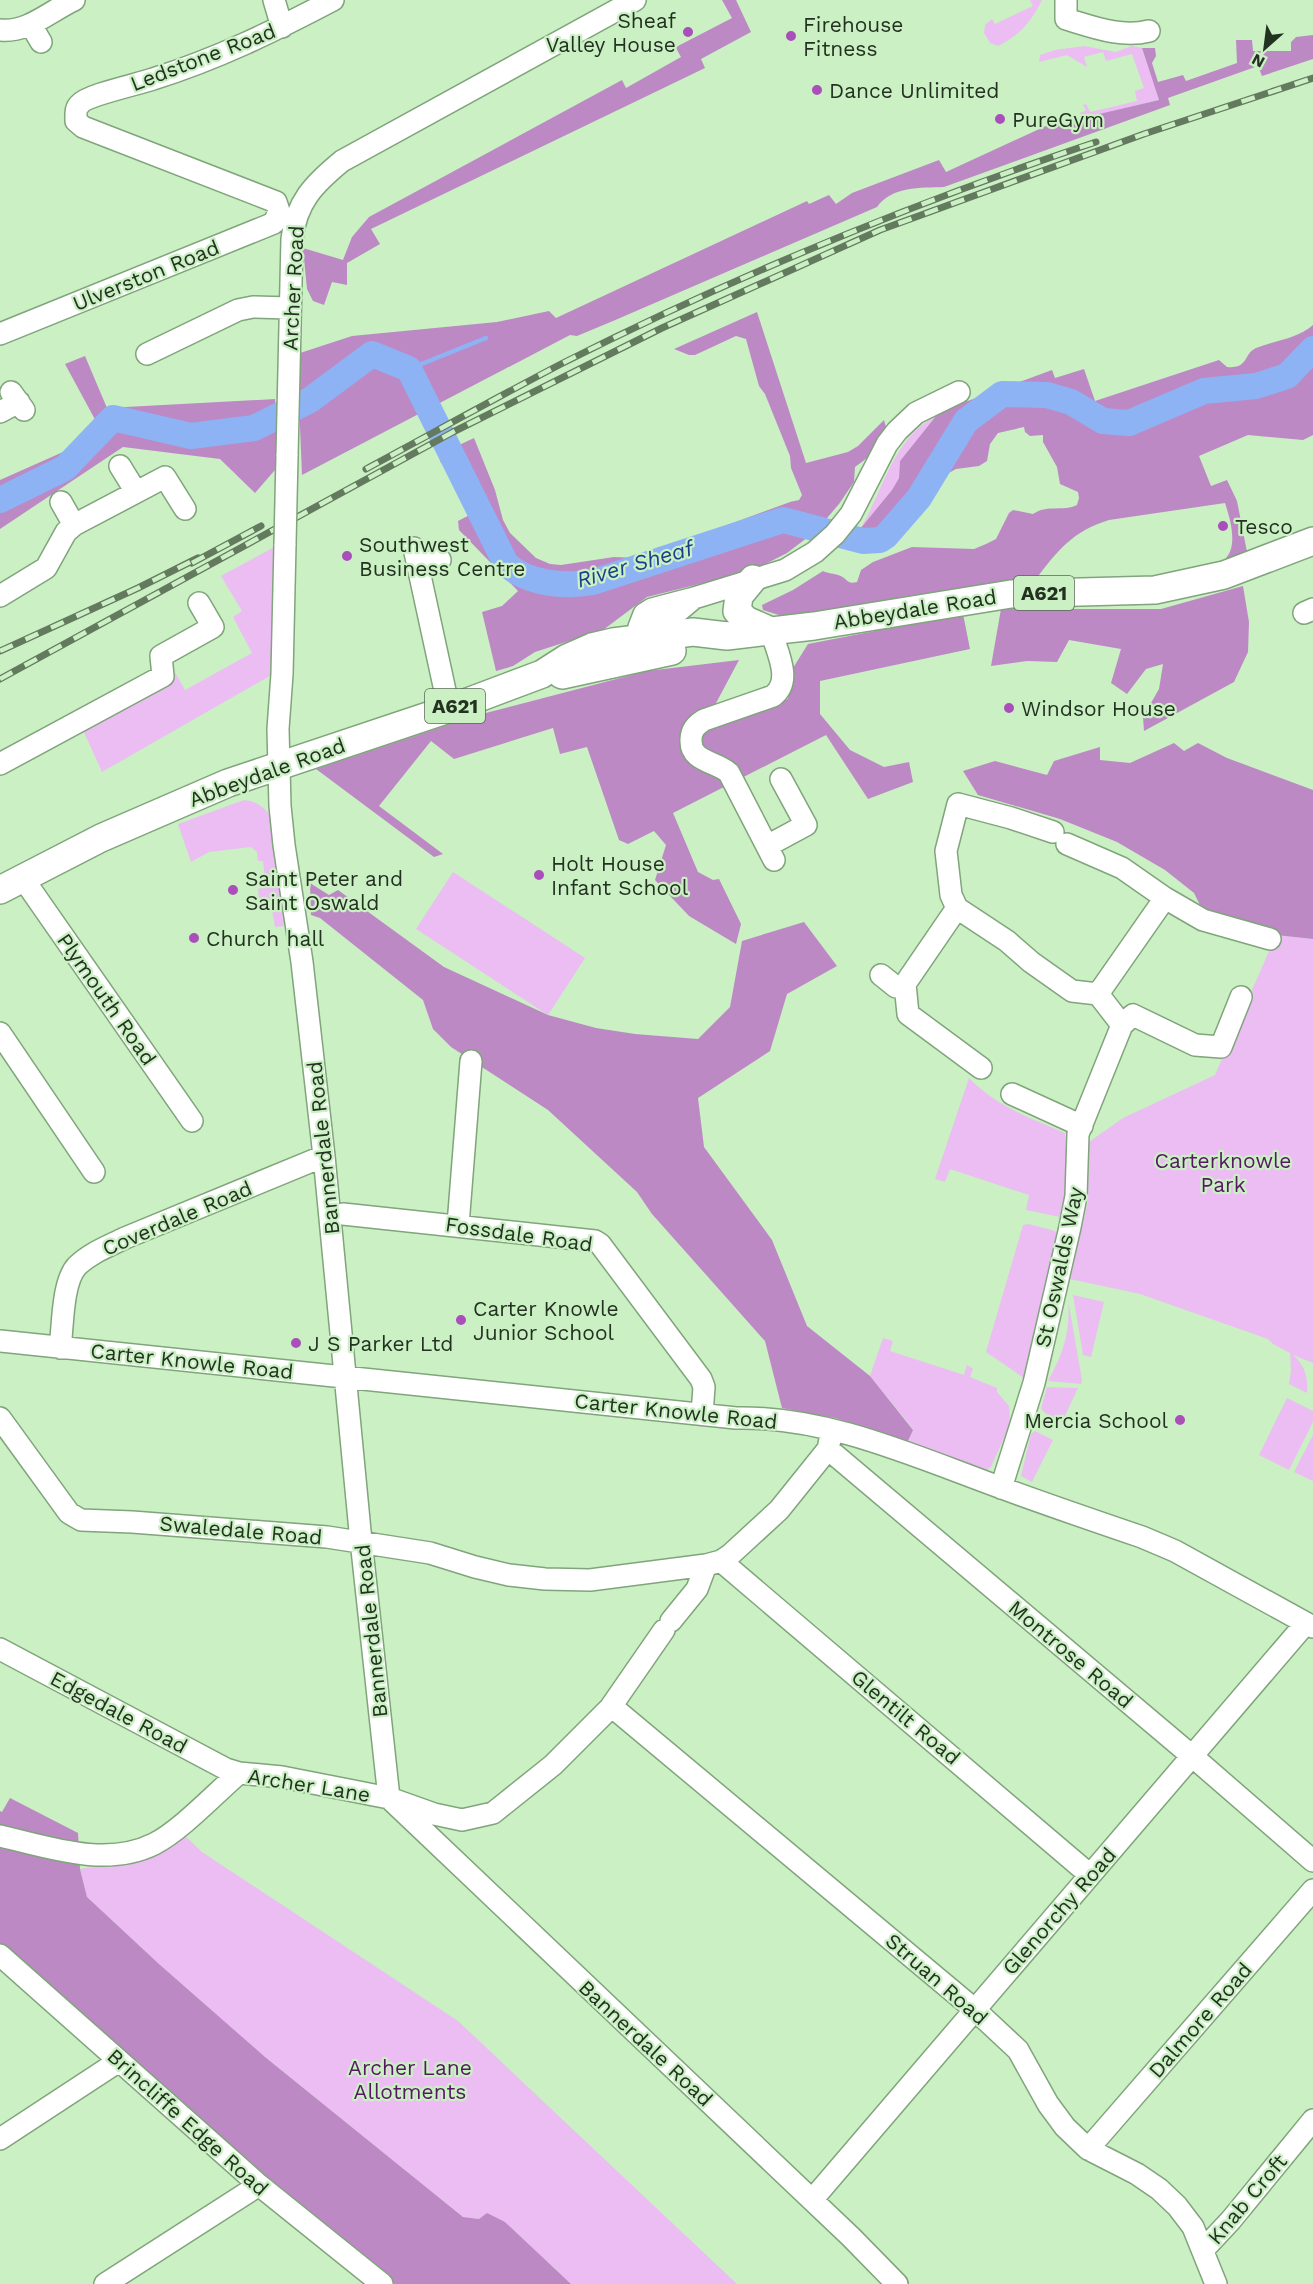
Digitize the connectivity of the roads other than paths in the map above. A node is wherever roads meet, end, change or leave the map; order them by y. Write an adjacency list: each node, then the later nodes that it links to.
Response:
1 (74, 0): 7 (street)
2 (274, 0): 6 (street)
3 (333, 0): 6 (street, Ledstone Road)
4 (630, 1): 10 (street, Archer Road)
5 (1066, 9): 8 (street)
6 (282, 27): 9 (street, Ledstone Road)
7 (0, 30)
8 (1149, 31)
9 (278, 206): 11 (street, Ulverston Road)
10 (290, 308): 12 (street); 32 (street, Archer Road, bridge)
11 (0, 334)
12 (147, 354)
13 (959, 392): 23 (street)
14 (18, 401): 15 (street)
15 (0, 412)
16 (120, 466): 17 (street)
17 (136, 492): 19 (street); 20 (street)
18 (61, 501): 20 (street)
19 (185, 509)
20 (74, 525): 24 (street)
21 (1313, 542): 26 (main road, Abbeydale Road / A621)
22 (440, 560): 30 (street)
23 (753, 579): 26 (main road); 28 (street)
24 (0, 596)
25 (199, 603): 31 (street)
26 (771, 631): 27 (main road, Abbeydale Road / A621); 33 (street)
27 (727, 636): 28 (main road, Abbeydale Road / A621); 28 (main road, Abbeydale Road / A621)
28 (658, 648): 29 (main road, Abbeydale Road / A621); 29 (main road, Abbeydale Road / A621); 29 (main road, Abbeydale Road / A621)
29 (552, 675): 30 (main road, Abbeydale Road / A621)
30 (449, 708): 32 (main road, Abbeydale Road / A621)
31 (0, 764)
32 (278, 766): 34 (main road, Abbeydale Road / A621); 49 (street, Bannerdale Road)
33 (781, 779)
34 (11, 884): 47 (street, Plymouth Road)
35 (1165, 898): 36 (street); 37 (street); 40 (street)
36 (957, 908): 39 (street); 40 (street)
37 (1270, 939)
38 (881, 975): 39 (street)
39 (904, 984): 45 (street)
40 (1098, 994): 42 (street)
41 (1241, 997): 42 (street)
42 (1122, 1025): 48 (street, St Oswalds Way)
43 (0, 1033): 50 (street)
44 (471, 1061): 52 (street)
45 (981, 1068)
46 (1012, 1094): 48 (street)
47 (192, 1120)
48 (1082, 1126): 59 (street, St Oswalds Way)
49 (324, 1156): 54 (street, Coverdale Road); 55 (street, Bannerdale Road)
50 (93, 1172)
51 (343, 1214): 52 (street, Fossdale Road)
52 (458, 1225): 56 (street, Fossdale Road)
53 (0, 1341): 54 (street, Carter Knowle Road)
54 (60, 1348): 55 (street, Carter Knowle Road)
55 (345, 1378): 56 (street, Carter Knowle Road); 60 (street, Bannerdale Road)
56 (702, 1413): 58 (street, Carter Knowle Road)
57 (0, 1418): 60 (street, Swaledale Road)
58 (830, 1440): 59 (street, Carter Knowle Road); 61 (street, Archer Lane); 65 (street, Montrose Road)
59 (1001, 1488): 62 (street, Carter Knowle Road)
60 (362, 1542): 61 (street, Swaledale Road); 67 (street, Bannerdale Road)
61 (714, 1563): 64 (street, Archer Lane); 72 (street, Glentilt Road)
62 (1310, 1625): 65 (street, Glenorchy Road)
63 (0, 1649): 66 (street, Edgedale Road)
64 (610, 1708): 68 (street, Archer Lane); 75 (street, Struan Road)
65 (1192, 1756): 71 (street, Montrose Road); 72 (street, Glenorchy Road)
66 (239, 1773): 67 (street, Archer Lane); 69 (street, Archer Lane)
67 (389, 1798): 68 (street, Archer Lane); 70 (street, Bannerdale Road)
68 (462, 1820): 70 (street)
69 (0, 1836)
70 (454, 1858): 81 (street, Bannerdale Road)
71 (1313, 1861)
72 (1090, 1875): 75 (street, Glenorchy Road)
73 (1313, 1890): 79 (street, Dalmore Road)
74 (0, 1955): 76 (street, Brincliffe Edge Road)
75 (974, 2009): 79 (street, Struan Road); 81 (street, Glenorchy Road)
76 (119, 2061): 78 (street); 80 (street, Brincliffe Edge Road)
77 (1313, 2120): 82 (street, Knab Croft)
78 (0, 2139)
79 (1088, 2149): 82 (street, Struan Road)
80 (259, 2186): 83 (street); 84 (street, Brincliffe Edge Road)
81 (812, 2200): 85 (street, Bannerdale Road)
82 (1203, 2250): 86 (street, Struan Road)
83 (105, 2284)
84 (382, 2284)
85 (897, 2284)
86 (1216, 2284)

